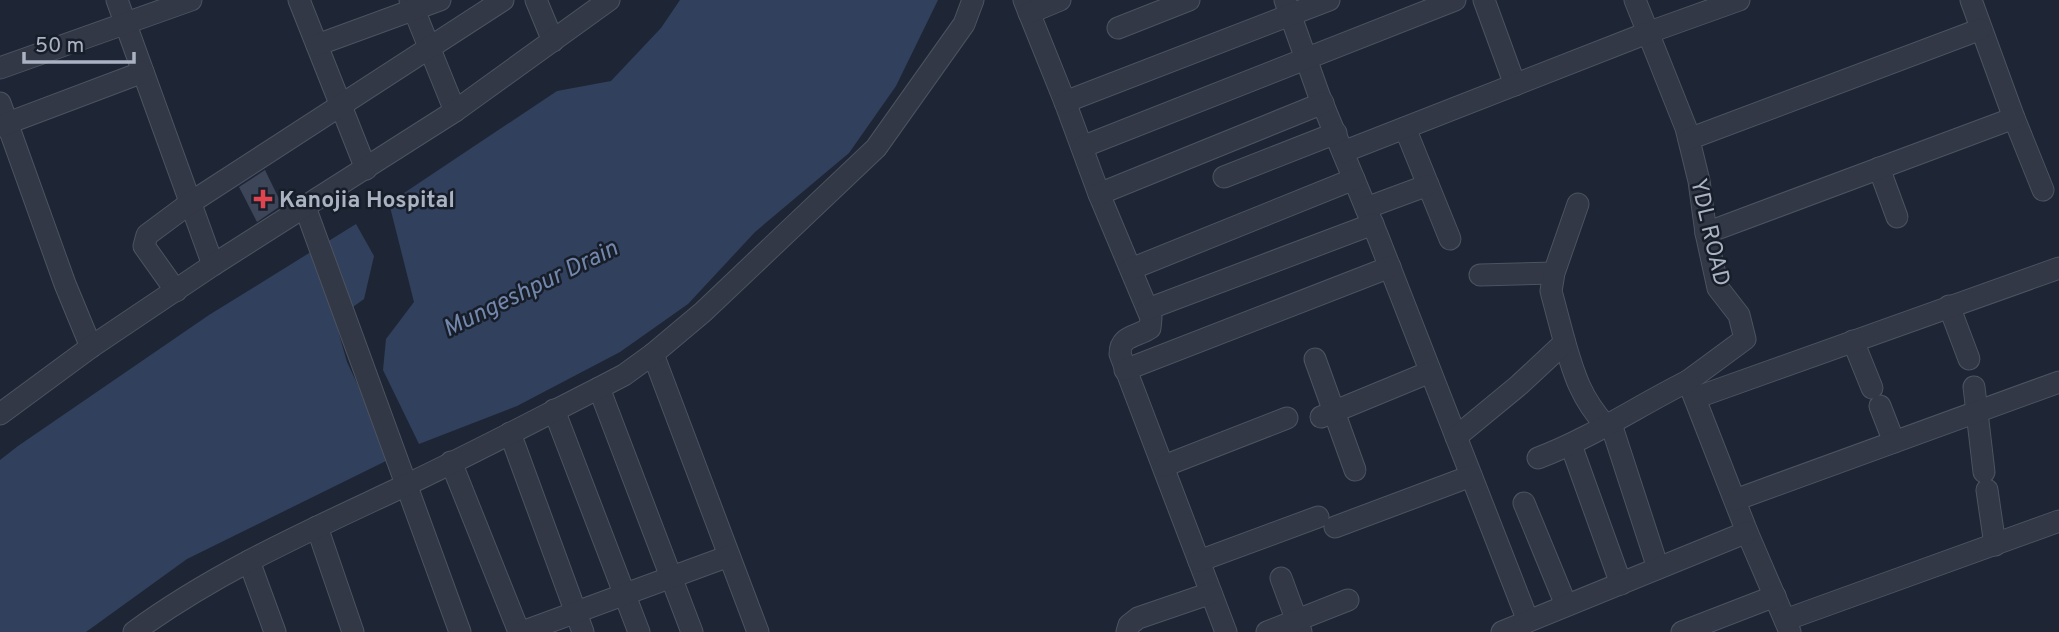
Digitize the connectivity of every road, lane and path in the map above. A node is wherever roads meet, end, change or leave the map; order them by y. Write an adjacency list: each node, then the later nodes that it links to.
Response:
1 (117, 0): 20 (street)
2 (191, 0): 20 (street)
3 (299, 0): 25 (street)
4 (440, 0): 17 (street)
5 (503, 0): 26 (street)
6 (536, 0): 24 (street)
7 (973, 0): 68 (street)
8 (1060, 0): 18 (street)
9 (1189, 0): 21 (street)
10 (1329, 0): 19 (street)
11 (1455, 0): 27 (street)
12 (1484, 0): 30 (street)
13 (1635, 0): 23 (street, YDL ROAD)
14 (1739, 0): 23 (street)
15 (1971, 0): 22 (street)
16 (598, 4): 24 (street)
17 (412, 5): 25 (street); 26 (street)
18 (1026, 6): 31 (street)
19 (1288, 8): 27 (street); 31 (street)
20 (125, 23): 28 (street); 29 (street)
21 (1118, 28)
22 (1981, 29): 36 (street); 39 (street)
23 (1647, 33): 30 (street); 39 (street, YDL ROAD)
24 (552, 41): 35 (street)
25 (317, 45): 34 (street)
26 (429, 48): 34 (street); 35 (street)
27 (1306, 58): 33 (street); 41 (street)
28 (0, 68)
29 (143, 72): 37 (street); 49 (street)
30 (1515, 85): 38 (street)
31 (1065, 102): 41 (street)
32 (0, 103): 37 (street)
33 (1323, 103): 40 (street); 48 (street)
34 (340, 105): 43 (street); 49 (street)
35 (455, 111): 43 (street)
36 (2014, 118): 42 (street); 47 (street)
37 (4, 125): 67 (street)
38 (1405, 128): 40 (street); 46 (street)
39 (1689, 139): 54 (street, YDL ROAD)
40 (1339, 143): 44 (street); 45 (street)
41 (1082, 147): 48 (street)
42 (1879, 168): 53 (street); 54 (street)
43 (366, 169): 51 (street)
44 (1224, 177)
45 (1354, 179): 52 (street); 59 (street)
46 (1428, 185): 52 (street); 55 (street)
47 (2043, 190)
48 (1099, 194): 59 (street)
49 (190, 203): 56 (street); 62 (street)
50 (1578, 204): 60 (street)
51 (305, 207): 56 (street); 91 (street)
52 (1370, 216): 57 (street); 64 (street)
53 (1897, 217)
54 (1706, 233): 76 (street, YDL ROAD)
55 (1450, 239)
56 (213, 265): 62 (street)
57 (1390, 267): 71 (street); 72 (street)
58 (2059, 268): 63 (street)
59 (1131, 269): 64 (street)
60 (1554, 273): 61 (street); 65 (street)
61 (1480, 275)
62 (176, 290): 67 (street)
63 (1949, 306): 66 (street); 70 (street)
64 (1147, 309): 71 (street)
65 (1564, 340): 82 (street); 84 (street)
66 (1853, 341): 76 (street); 85 (street)
67 (91, 347): 79 (street)
68 (653, 355): 75 (street); 99 (street)
69 (1315, 359): 80 (street)
70 (1969, 359)
71 (1125, 370): 89 (street)
72 (1430, 372): 80 (street); 84 (street)
73 (2059, 382): 78 (street)
74 (1974, 387): 78 (street)
75 (599, 388): 77 (street); 103 (street)
76 (1691, 390): 82 (street); 93 (street)
77 (554, 410): 83 (street); 107 (street)
78 (1977, 412): 85 (street); 98 (street)
79 (0, 414)
80 (1328, 414): 90 (street)
81 (1287, 418): 89 (street)
82 (1609, 425): 86 (street); 102 (street)
83 (510, 433): 88 (street); 112 (street)
84 (1456, 437): 92 (street)
85 (1894, 442): 93 (street)
86 (1571, 445): 87 (street); 105 (street)
87 (1538, 458)
88 (451, 463): 91 (street); 120 (street)
89 (1164, 466): 101 (street)
90 (1355, 470)
91 (404, 476): 96 (street); 119 (street)
92 (1471, 476): 101 (street); 111 (street)
93 (1735, 500): 97 (street)
94 (1524, 503): 110 (street)
95 (2059, 522): 98 (street)
96 (317, 527): 100 (street); 118 (street)
97 (1747, 531): 102 (street); 108 (street)
98 (1995, 545): 114 (street)
99 (729, 556): 103 (street); 123 (street)
100 (249, 561): 116 (street); 117 (street)
101 (1199, 561): 106 (street)
102 (1658, 568): 105 (street)
103 (671, 577): 107 (street); 122 (street)
104 (1281, 578): 113 (street)
105 (1621, 583): 110 (street)
106 (1211, 593): 115 (street); 124 (street)
107 (625, 594): 112 (street); 121 (street)
108 (1775, 596): 114 (street); 127 (street)
109 (1348, 600): 113 (street)
110 (1566, 605): 111 (street)
111 (1528, 621): 126 (street)
112 (580, 622): 120 (street)
113 (1299, 626): 125 (street)
114 (1787, 626)
115 (1222, 631)
116 (134, 632)
117 (275, 632)
118 (353, 632)
119 (460, 632)
120 (521, 632)
121 (639, 632)
122 (692, 632)
123 (758, 632)
124 (1127, 632)
125 (1267, 632)
126 (1502, 632)
127 (1682, 632)

